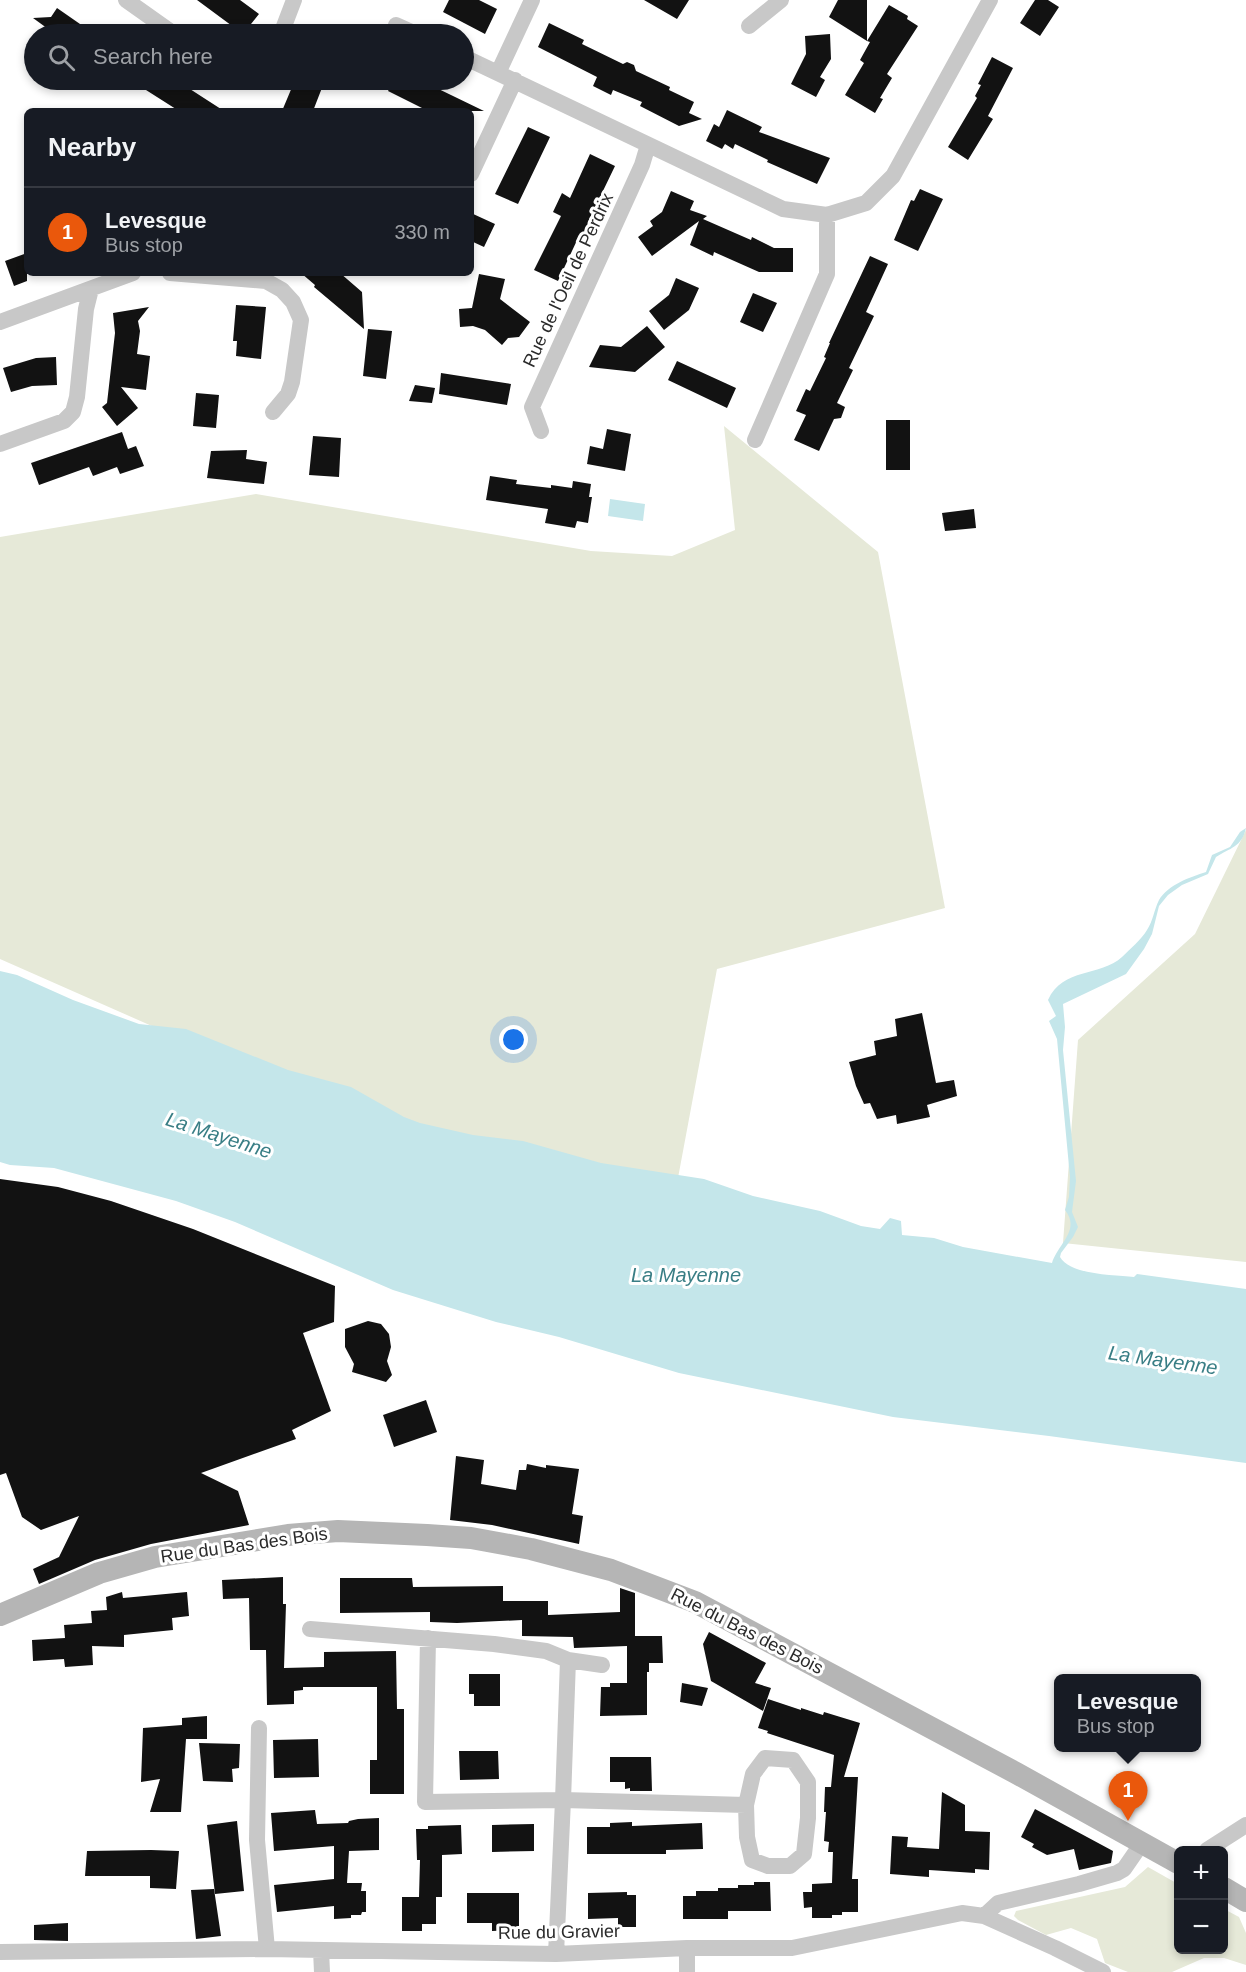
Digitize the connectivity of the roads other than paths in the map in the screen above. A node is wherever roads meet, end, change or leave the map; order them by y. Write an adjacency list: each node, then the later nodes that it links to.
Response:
1 (126, 0): 6 (street)
2 (294, 0): 7 (street)
3 (532, 0): 10 (street)
4 (781, 0): 8 (street)
5 (989, 0): 14 (street)
6 (160, 24)
7 (285, 24)
8 (749, 26)
9 (474, 62): 10 (street)
10 (498, 73): 11 (street)
11 (515, 80): 12 (street); 13 (street)
12 (648, 145): 14 (street); 20 (street, Rue de l'Oeil de Perdrix)
13 (474, 168)
14 (827, 214): 21 (street)
15 (125, 276): 17 (street)
16 (206, 276): 19 (street)
17 (91, 289): 18 (street); 22 (street)
18 (0, 322)
19 (273, 412)
20 (540, 431)
21 (754, 440)
22 (0, 444)
23 (0, 1615): 32 (street, Rue du Bas des Bois)
24 (310, 1629): 25 (street)
25 (428, 1638): 26 (street); 29 (street)
26 (568, 1660): 27 (street); 29 (street)
27 (602, 1665)
28 (259, 1728): 39 (street)
29 (563, 1800): 30 (street); 42 (street)
30 (746, 1805): 30 (street)
31 (1246, 1826): 33 (street)
32 (1142, 1843): 34 (street, Rue du Bas des Bois); 37 (street)
33 (1215, 1846)
34 (1174, 1860)
35 (1228, 1890): 36 (street)
36 (1246, 1901)
37 (984, 1916): 38 (street, Rue du Gravier); 45 (street, Rue du Gravier)
38 (687, 1948): 42 (street, Rue du Gravier); 44 (street)
39 (267, 1949): 40 (street, Rue du Gravier); 41 (street, Rue du Gravier)
40 (321, 1950): 42 (street, Rue du Gravier); 43 (street)
41 (0, 1952)
42 (556, 1954)
43 (322, 1972)
44 (687, 1972)
45 (1103, 1972)

